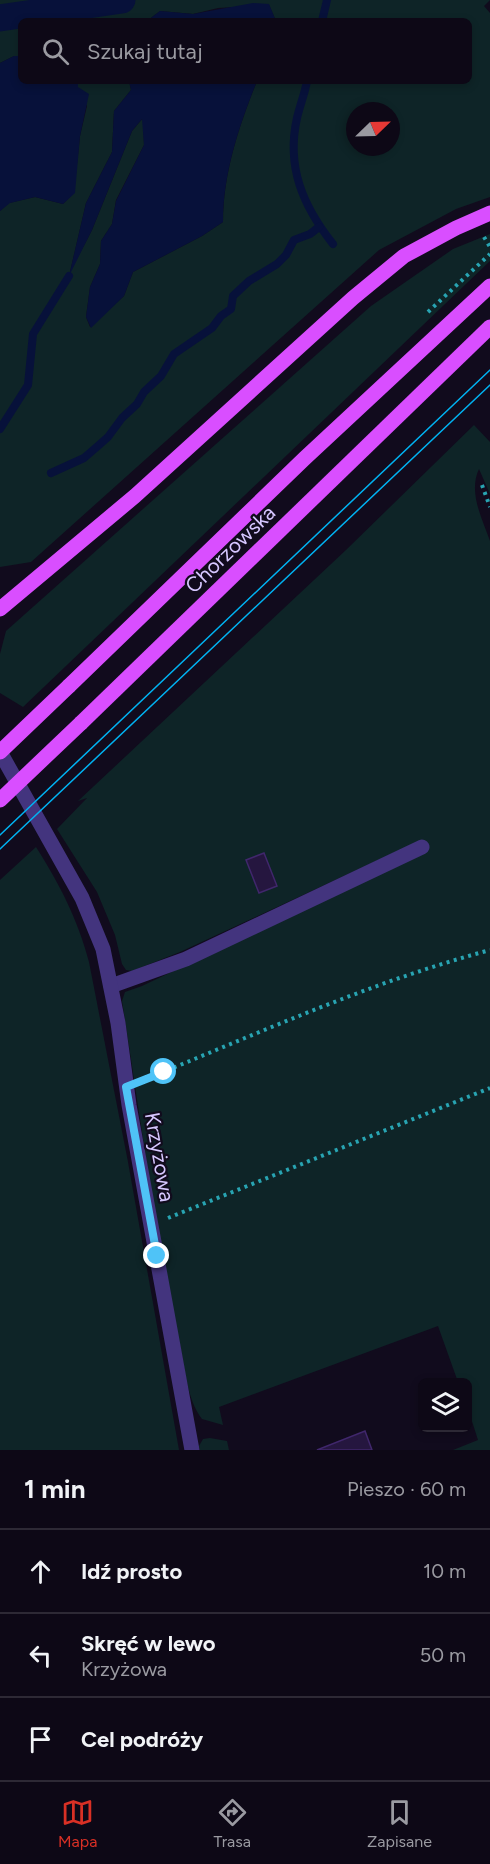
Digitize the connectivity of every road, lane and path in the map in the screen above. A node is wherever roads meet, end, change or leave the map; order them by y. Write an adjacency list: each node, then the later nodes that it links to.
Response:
1 (490, 213): 6 (main road)
2 (490, 286): 7 (main road, Chorzowska, bridge)
3 (490, 327): 8 (main road, Chorzowska, bridge)
4 (482, 485): 5 (path)
5 (490, 507)
6 (0, 609)
7 (0, 752): 11 (street, Krzyżowa)
8 (0, 800)
9 (422, 847): 11 (street)
10 (490, 950): 12 (path)
11 (111, 986): 12 (street, Krzyżowa)
12 (126, 1087): 14 (street, Krzyżowa)
13 (490, 1088): 14 (path)
14 (151, 1223): 15 (street, Krzyżowa)
15 (192, 1450)

